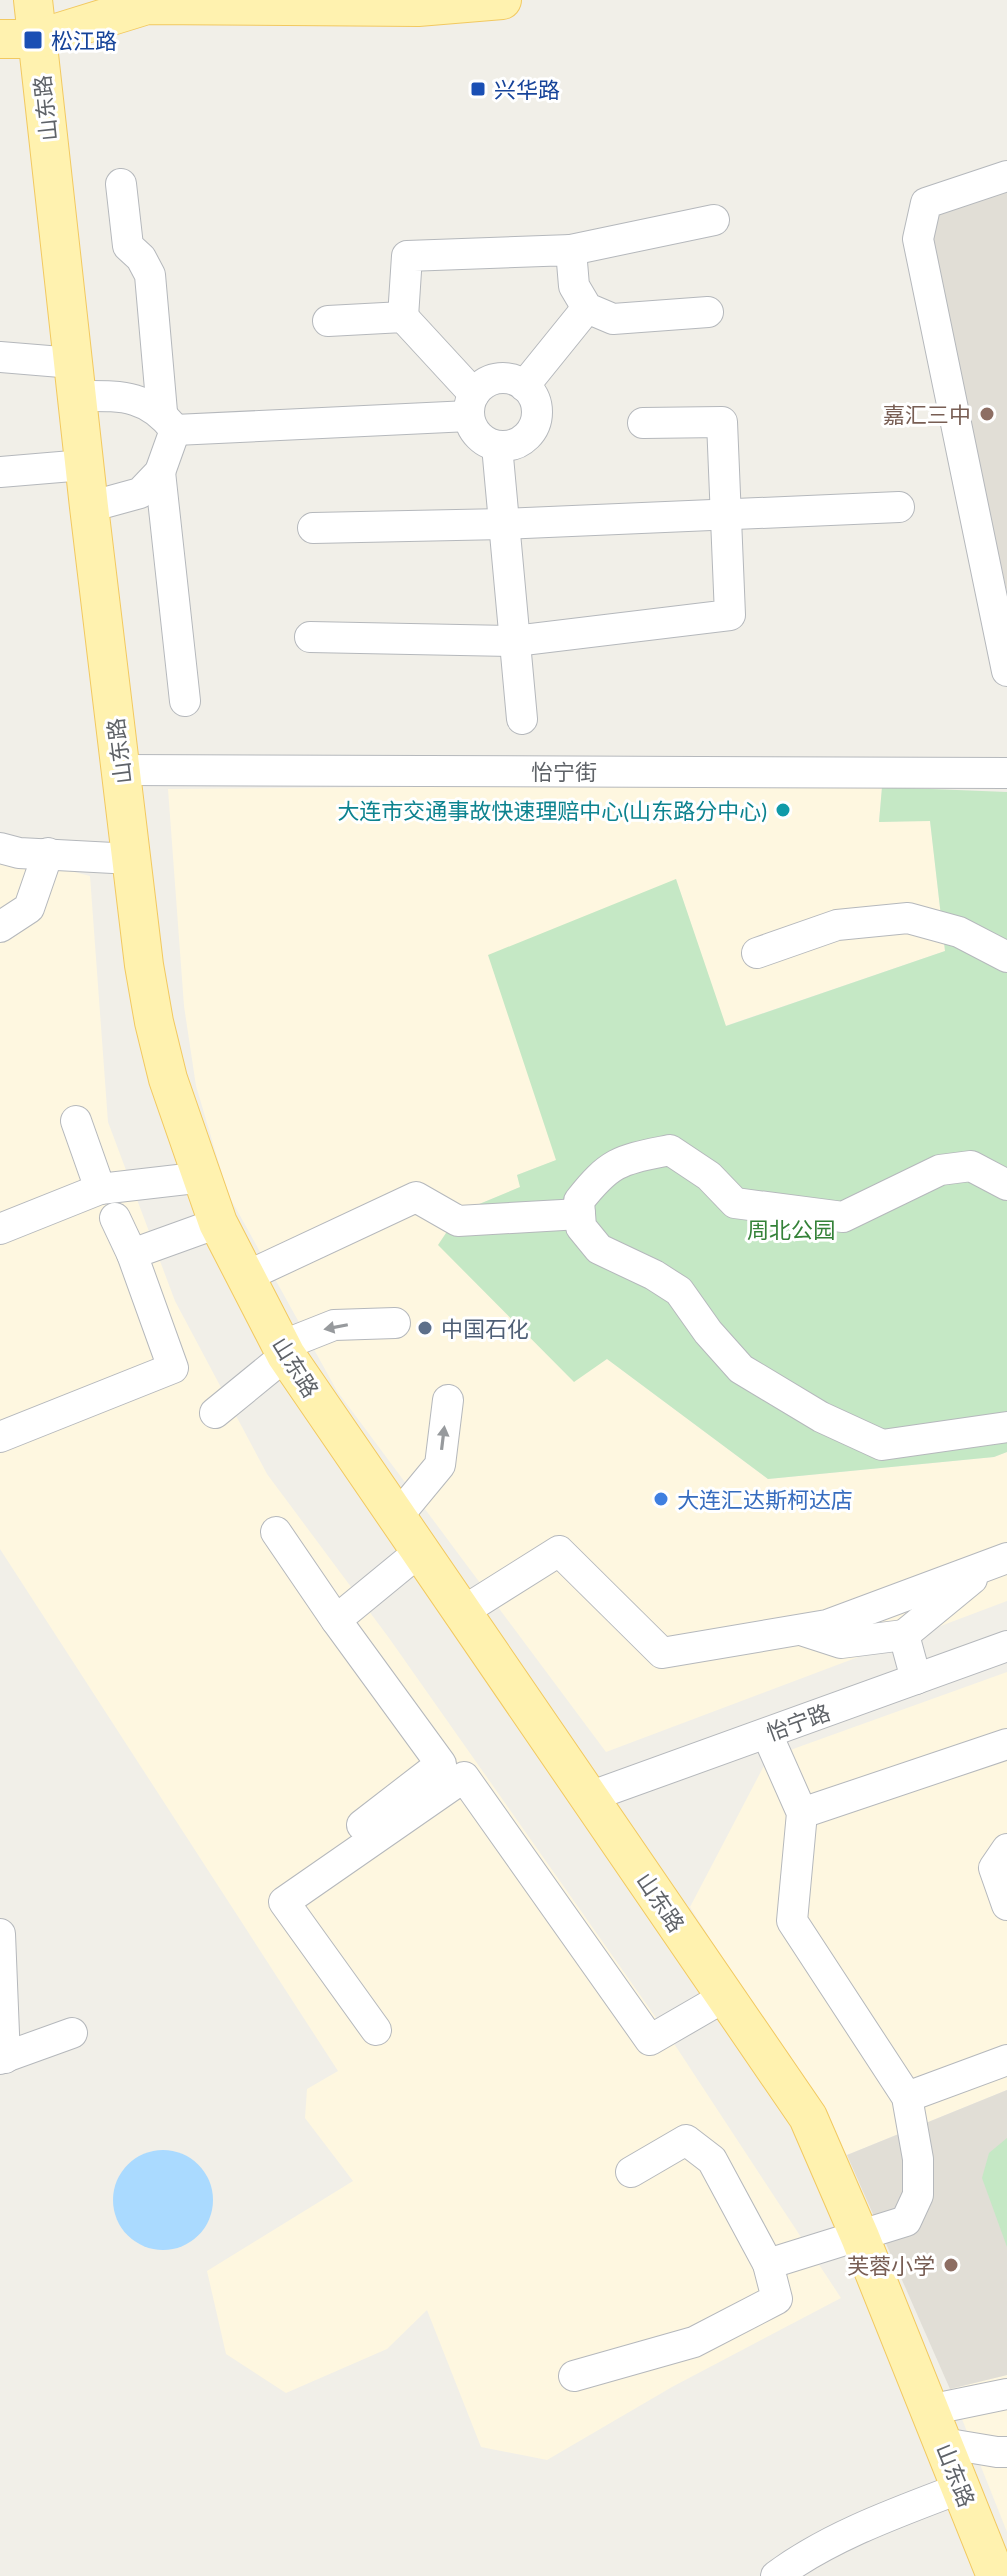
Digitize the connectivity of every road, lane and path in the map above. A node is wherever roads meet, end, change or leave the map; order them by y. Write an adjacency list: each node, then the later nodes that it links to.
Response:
1 (33, 0): 4 (main road, 山东路)
2 (502, 0): 4 (main road)
3 (0, 39): 4 (main road)
4 (37, 39): 14 (main road, 山东路)
5 (1007, 176): 30 (street)
6 (121, 184): 17 (street)
7 (714, 220): 8 (street)
8 (571, 250): 9 (street); 11 (street)
9 (587, 308): 10 (street); 15 (street)
10 (708, 312)
11 (403, 317): 12 (street); 16 (street)
12 (328, 321)
13 (0, 357): 14 (street)
14 (75, 380): 17 (street); 20 (main road, 山东路)
15 (524, 386): 16 (street); 19 (street)
16 (472, 405): 17 (street); 19 (street)
17 (168, 421): 22 (street)
18 (643, 423): 25 (street)
19 (497, 446): 26 (street)
20 (84, 465): 21 (street); 23 (main road, 山东路)
21 (0, 472)
22 (160, 472): 23 (street); 31 (street)
23 (89, 507): 33 (main road, 山东路)
24 (899, 507): 25 (street)
25 (727, 514): 26 (street); 29 (street)
26 (504, 524): 27 (street); 29 (street)
27 (313, 528)
28 (310, 637): 29 (street)
29 (515, 641): 32 (street)
30 (1007, 671)
31 (185, 701)
32 (522, 719)
33 (121, 770): 34 (street, 怡宁街); 37 (main road, 山东路)
34 (1007, 773)
35 (0, 848): 36 (street)
36 (48, 853): 37 (street); 38 (street)
37 (132, 859): 42 (main road, 山东路)
38 (0, 927)
39 (757, 953): 40 (street)
40 (1007, 957)
41 (76, 1121): 44 (street)
42 (204, 1177): 44 (street); 47 (main road, 山东路)
43 (1007, 1185): 45 (street)
44 (100, 1189): 48 (street)
45 (580, 1214): 50 (street); 55 (street)
46 (115, 1218): 49 (street)
47 (218, 1223): 49 (street); 50 (main road, 山东路)
48 (0, 1229)
49 (132, 1254): 56 (street)
50 (245, 1277): 52 (main road, 山东路)
51 (395, 1323): 52 (street, one-way to 52)
52 (283, 1351): 54 (street); 57 (main road, 山东路)
53 (448, 1400): 57 (street, one-way to 53)
54 (215, 1413)
55 (1007, 1427)
56 (0, 1437)
57 (397, 1517): 59 (main road, 山东路)
58 (276, 1532): 62 (street)
59 (420, 1551): 61 (main road, 山东路); 62 (street)
60 (999, 1561): 63 (street); 64 (street)
61 (462, 1612): 63 (street); 69 (main road, 山东路)
62 (336, 1620): 72 (street)
63 (801, 1630): 64 (street)
64 (904, 1635): 66 (street)
65 (1007, 1646): 66 (street, 怡宁路)
66 (916, 1679): 67 (street, 怡宁路)
67 (767, 1734): 69 (street, 怡宁路); 70 (street)
68 (1007, 1744): 70 (street)
69 (589, 1797): 75 (main road, 山东路)
70 (802, 1813): 80 (street)
71 (1007, 1849): 73 (street)
72 (300, 1873)
73 (1007, 1905)
74 (0, 1934): 78 (street)
75 (726, 1996): 76 (street); 82 (main road, 山东路)
76 (376, 2030)
77 (72, 2033): 78 (street)
78 (2, 2059)
79 (1007, 2060): 80 (street)
80 (907, 2097): 82 (street)
81 (631, 2172): 83 (street)
82 (860, 2237): 83 (street); 86 (main road, 山东路)
83 (768, 2264): 84 (street)
84 (574, 2376)
85 (1007, 2394): 86 (street)
86 (936, 2426): 87 (street); 88 (main road, 山东路)
87 (1007, 2452)
88 (961, 2488): 89 (street); 90 (main road, 山东路)
89 (776, 2576)
90 (996, 2576)

